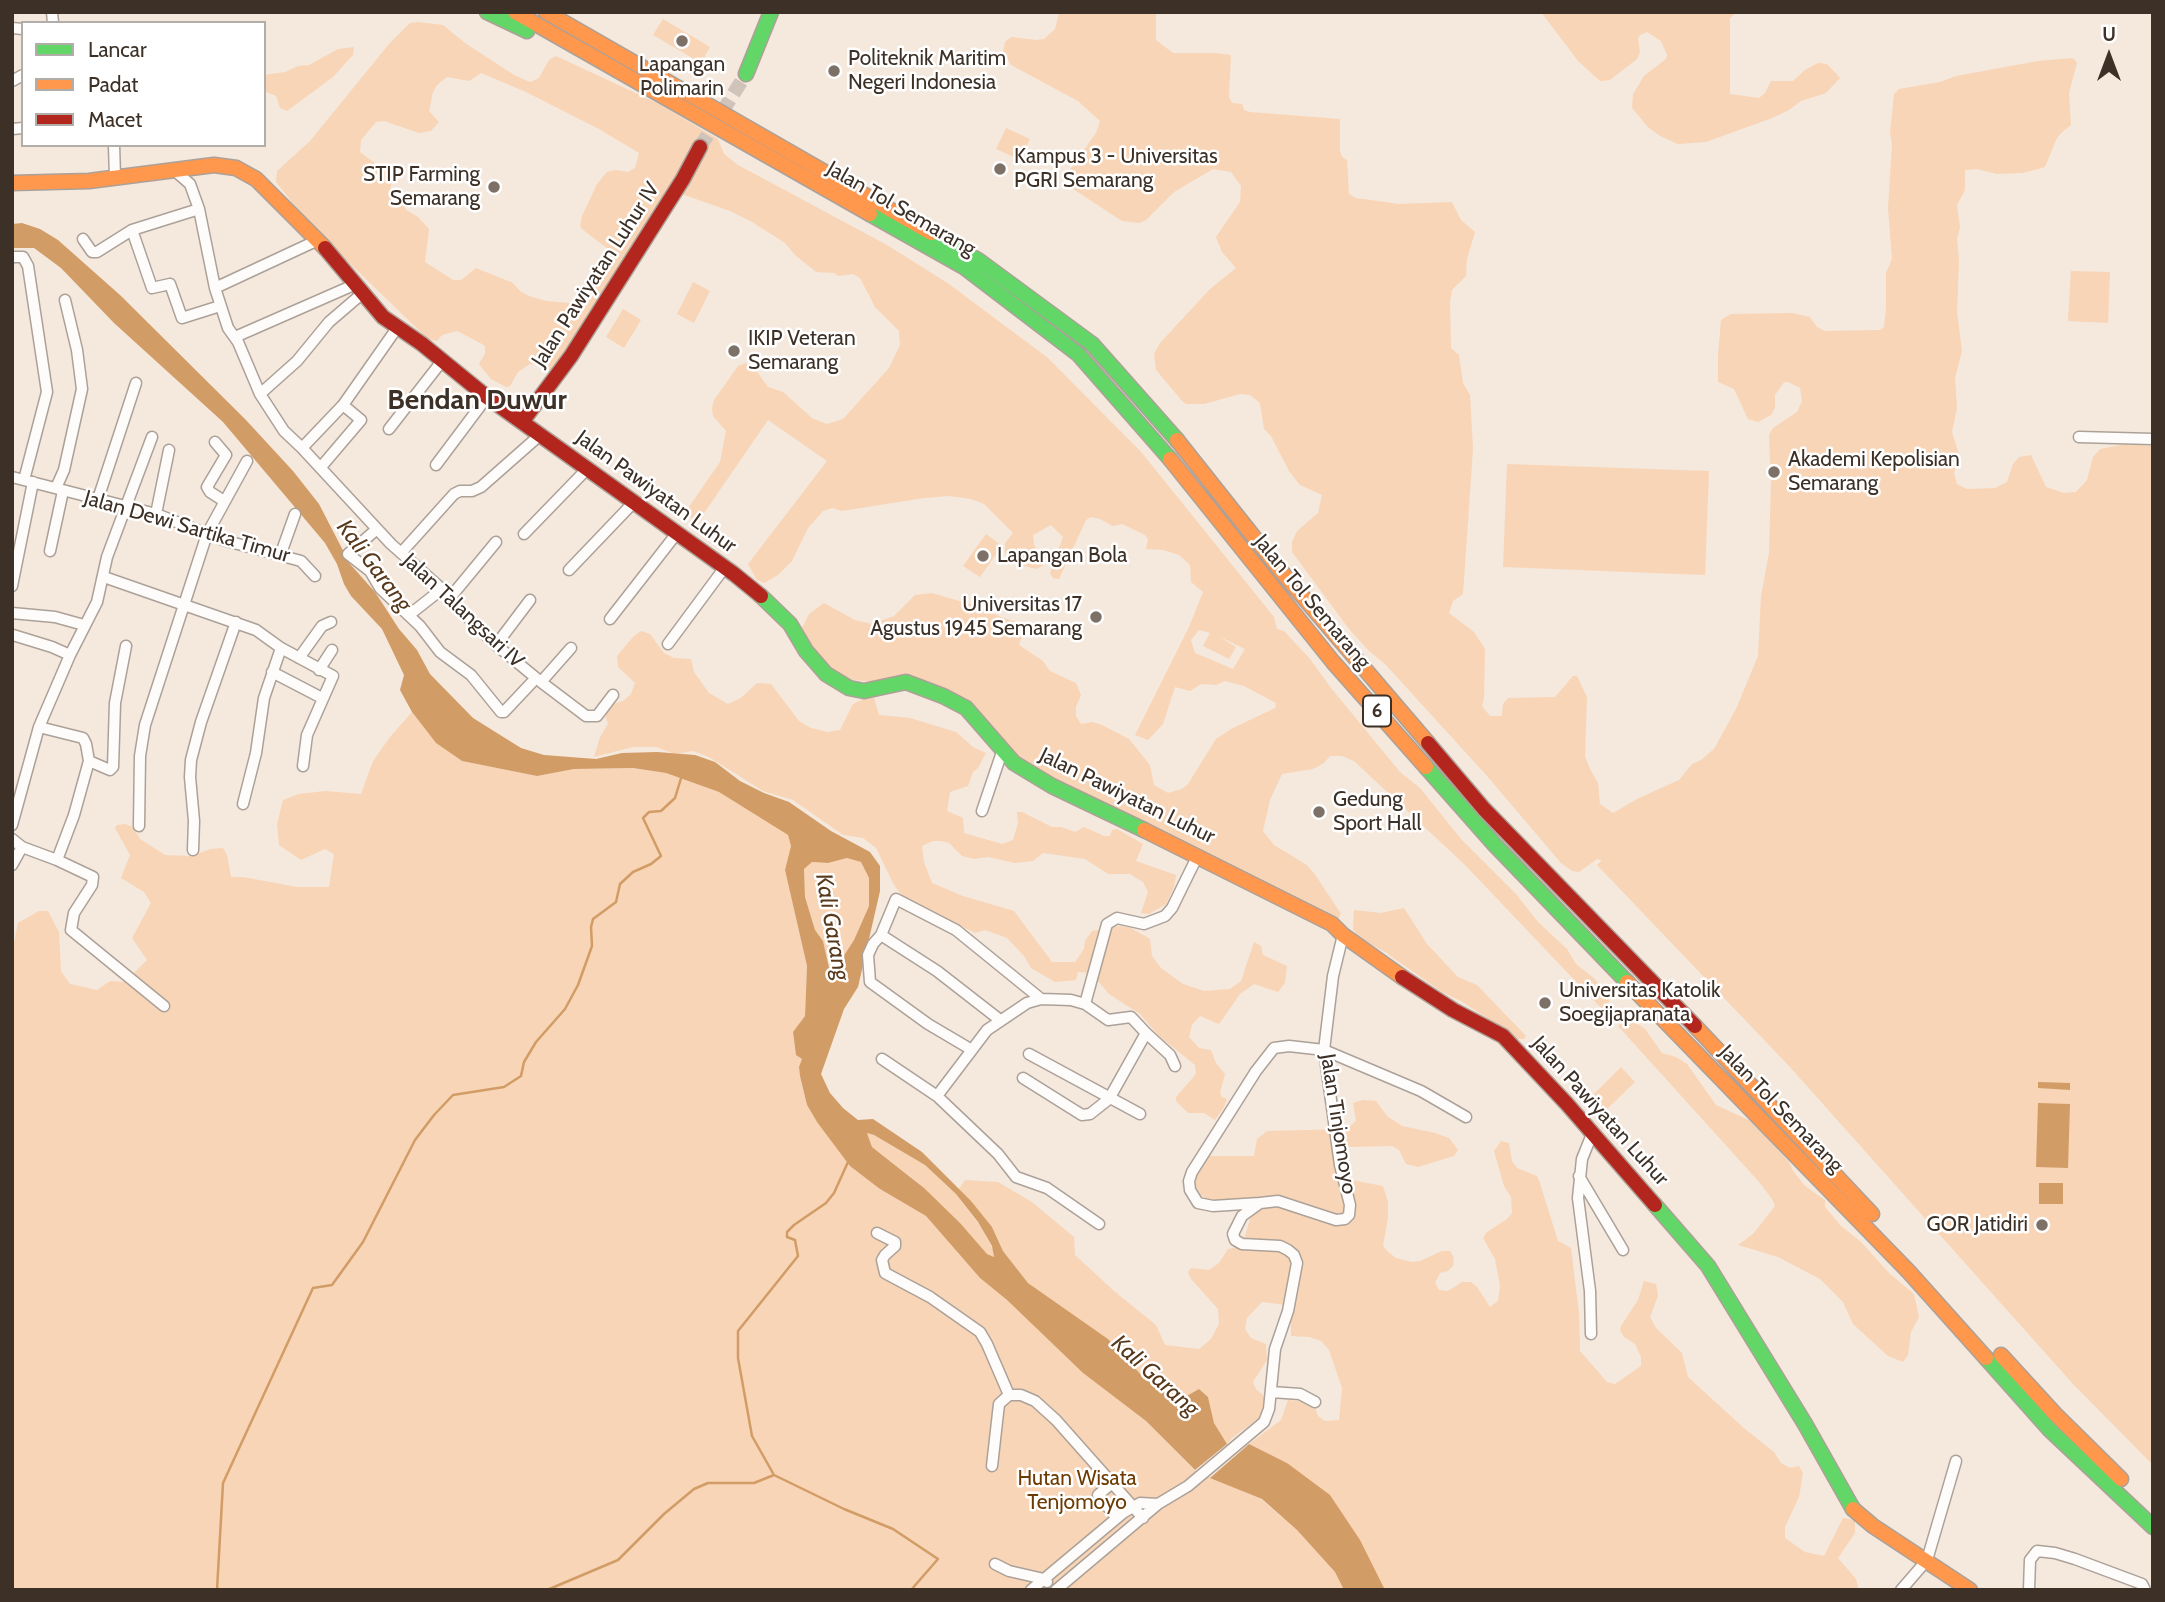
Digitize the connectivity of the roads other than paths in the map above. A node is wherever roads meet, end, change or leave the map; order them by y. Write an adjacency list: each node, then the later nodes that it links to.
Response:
1 (487, 12): 6 (main road)
2 (515, 12): 6 (main road, Jalan Tol Semarang / 6)
3 (546, 12): 135 (main road, Jalan Tol Semarang / 6)
4 (771, 12): 5 (main road)
5 (746, 74)
6 (624, 75): 138 (main road, Jalan Tol Semarang / 6)
7 (114, 147): 11 (street)
8 (700, 147): 30 (main road, Jalan Pawiyatan Luhur IV)
9 (195, 168): 10 (main road, Jalan Pawiyatan Luhur); 13 (street); 17 (main road, Jalan Pawiyatan Luhur)
10 (174, 170): 11 (main road, Jalan Pawiyatan Luhur); 13 (street)
11 (116, 177): 12 (main road, Jalan Pawiyatan Luhur)
12 (12, 183)
13 (190, 184): 14 (street, Jalan Talangsari IV)
14 (199, 209): 15 (street); 19 (street, Jalan Talangsari IV)
15 (132, 230): 16 (street); 22 (street)
16 (83, 239)
17 (318, 240): 19 (street); 20 (main road, Jalan Pawiyatan Luhur)
18 (18, 257): 44 (street)
19 (215, 288): 22 (street, Jalan Talangsari IV)
20 (360, 288): 23 (main road, Jalan Pawiyatan Luhur); 24 (street); 27 (street)
21 (65, 300): 45 (street)
22 (220, 306): 24 (street, Jalan Talangsari IV)
23 (397, 328): 25 (main road, Jalan Pawiyatan Luhur); 29 (street)
24 (239, 344): 27 (street, Jalan Talangsari IV)
25 (442, 361): 28 (main road, Jalan Pawiyatan Luhur); 31 (street)
26 (136, 383): 46 (street)
27 (260, 394): 37 (street, Jalan Talangsari IV)
28 (487, 397): 30 (main road, Jalan Pawiyatan Luhur); 40 (street)
29 (343, 405): 37 (street); 41 (street)
30 (522, 422): 32 (main road, Jalan Pawiyatan Luhur)
31 (389, 429)
32 (540, 435): 42 (main road, Jalan Pawiyatan Luhur); 58 (street)
33 (152, 437): 49 (street)
34 (2079, 437): 35 (street)
35 (2153, 439)
36 (215, 442): 47 (street)
37 (302, 448): 41 (street, Jalan Talangsari IV)
38 (169, 450): 50 (street)
39 (247, 461): 47 (street)
40 (436, 465)
41 (321, 467): 52 (street, Jalan Talangsari IV)
42 (587, 469): 48 (main road, Jalan Pawiyatan Luhur); 55 (street)
43 (12, 477): 44 (street, Jalan Dewi Sartika Timur)
44 (29, 481): 45 (street, Jalan Dewi Sartika Timur); 64 (street)
45 (60, 490): 46 (street, Jalan Dewi Sartika Timur); 57 (street)
46 (98, 499): 49 (street, Jalan Dewi Sartika Timur)
47 (224, 501): 54 (street)
48 (634, 502): 53 (main road, Jalan Pawiyatan Luhur); 61 (street)
49 (126, 507): 50 (street, Jalan Dewi Sartika Timur); 63 (street)
50 (156, 514): 54 (street, Jalan Dewi Sartika Timur)
51 (295, 514): 59 (street)
52 (377, 529): 58 (street, Jalan Talangsari IV); 70 (street)
53 (677, 533): 60 (main road, Jalan Pawiyatan Luhur); 71 (street)
54 (207, 534): 59 (street, Jalan Dewi Sartika Timur); 68 (street)
55 (524, 534)
56 (496, 542): 66 (street)
57 (50, 551)
58 (401, 553): 65 (street, Jalan Talangsari IV)
59 (280, 556): 62 (street, Jalan Dewi Sartika Timur)
60 (724, 567): 76 (street); 90 (main road, Jalan Pawiyatan Luhur)
61 (569, 570)
62 (315, 576)
63 (104, 577): 68 (street); 74 (street)
64 (12, 586)
65 (442, 589): 66 (street, Jalan Talangsari IV); 70 (street)
66 (449, 599): 77 (street, Jalan Talangsari IV)
67 (530, 600): 77 (street)
68 (183, 605): 72 (street); 96 (street)
69 (17, 613): 74 (street); 75 (street)
70 (409, 615): 86 (street)
71 (610, 619)
72 (236, 622): 79 (street); 99 (street)
73 (331, 622): 83 (street)
74 (84, 625): 82 (street)
75 (13, 636): 82 (street)
76 (668, 644)
77 (496, 645): 86 (street, Jalan Talangsari IV)
78 (126, 646): 91 (street)
79 (281, 648): 83 (street); 85 (street)
80 (571, 648): 86 (street)
81 (332, 650): 84 (street)
82 (70, 655): 89 (street)
83 (299, 658): 84 (street)
84 (319, 670): 88 (street)
85 (272, 672): 88 (street); 93 (street)
86 (539, 680): 87 (street, Jalan Talangsari IV)
87 (613, 695)
88 (322, 698): 92 (street)
89 (39, 727): 91 (street); 95 (street)
90 (1003, 749): 94 (street); 100 (main road, Jalan Pawiyatan Luhur)
91 (89, 761): 101 (street)
92 (303, 766)
93 (243, 804)
94 (982, 811)
95 (12, 825)
96 (139, 826)
97 (12, 839): 98 (street)
98 (22, 847): 101 (street); 102 (street)
99 (194, 850)
100 (1198, 855): 104 (main road, Jalan Pawiyatan Luhur); 106 (street)
101 (57, 860): 107 (street)
102 (12, 865)
103 (881, 935): 105 (street); 108 (street); 110 (street)
104 (1343, 935): 111 (street, Jalan Tinjomoyo); 120 (main road, Jalan Pawiyatan Luhur)
105 (1041, 999): 106 (street); 108 (street)
106 (1084, 1004): 109 (street)
107 (164, 1006)
108 (1000, 1020): 110 (street)
109 (1146, 1032): 114 (street); 117 (street)
110 (972, 1050): 116 (street)
111 (1324, 1050): 119 (street); 122 (street, Jalan Tinjomoyo); 122 (street)
112 (1029, 1054): 117 (street)
113 (882, 1059): 116 (street)
114 (1175, 1066)
115 (1023, 1079): 117 (street)
116 (937, 1096): 123 (street)
117 (1109, 1099): 118 (street)
118 (1140, 1114)
119 (1466, 1117)
120 (1592, 1135): 121 (street); 139 (main road, Jalan Pawiyatan Luhur)
121 (1579, 1176): 125 (street); 126 (street)
122 (1261, 1203): 127 (street)
123 (1099, 1224)
124 (877, 1233): 128 (street)
125 (1623, 1250)
126 (1591, 1334)
127 (1271, 1392): 129 (street); 133 (street)
128 (1009, 1395): 131 (street); 132 (street)
129 (1315, 1402)
130 (1956, 1461): 139 (street)
131 (992, 1466)
132 (1111, 1484): 134 (street); 136 (street)
133 (1158, 1504): 134 (street); 137 (street)
134 (1132, 1507): 136 (street); 137 (street)
135 (2153, 1511)
136 (1117, 1518): 141 (street)
137 (1143, 1518): 142 (street)
138 (2153, 1527)
139 (1927, 1560): 144 (street); 145 (main road, Jalan Pawiyatan Luhur)
140 (995, 1564): 141 (street)
141 (1044, 1579): 142 (street); 143 (street)
142 (1059, 1588)
143 (1031, 1590)
144 (1901, 1590)
145 (1970, 1590)
146 (2029, 1590): 147 (street)
147 (2145, 1590)

